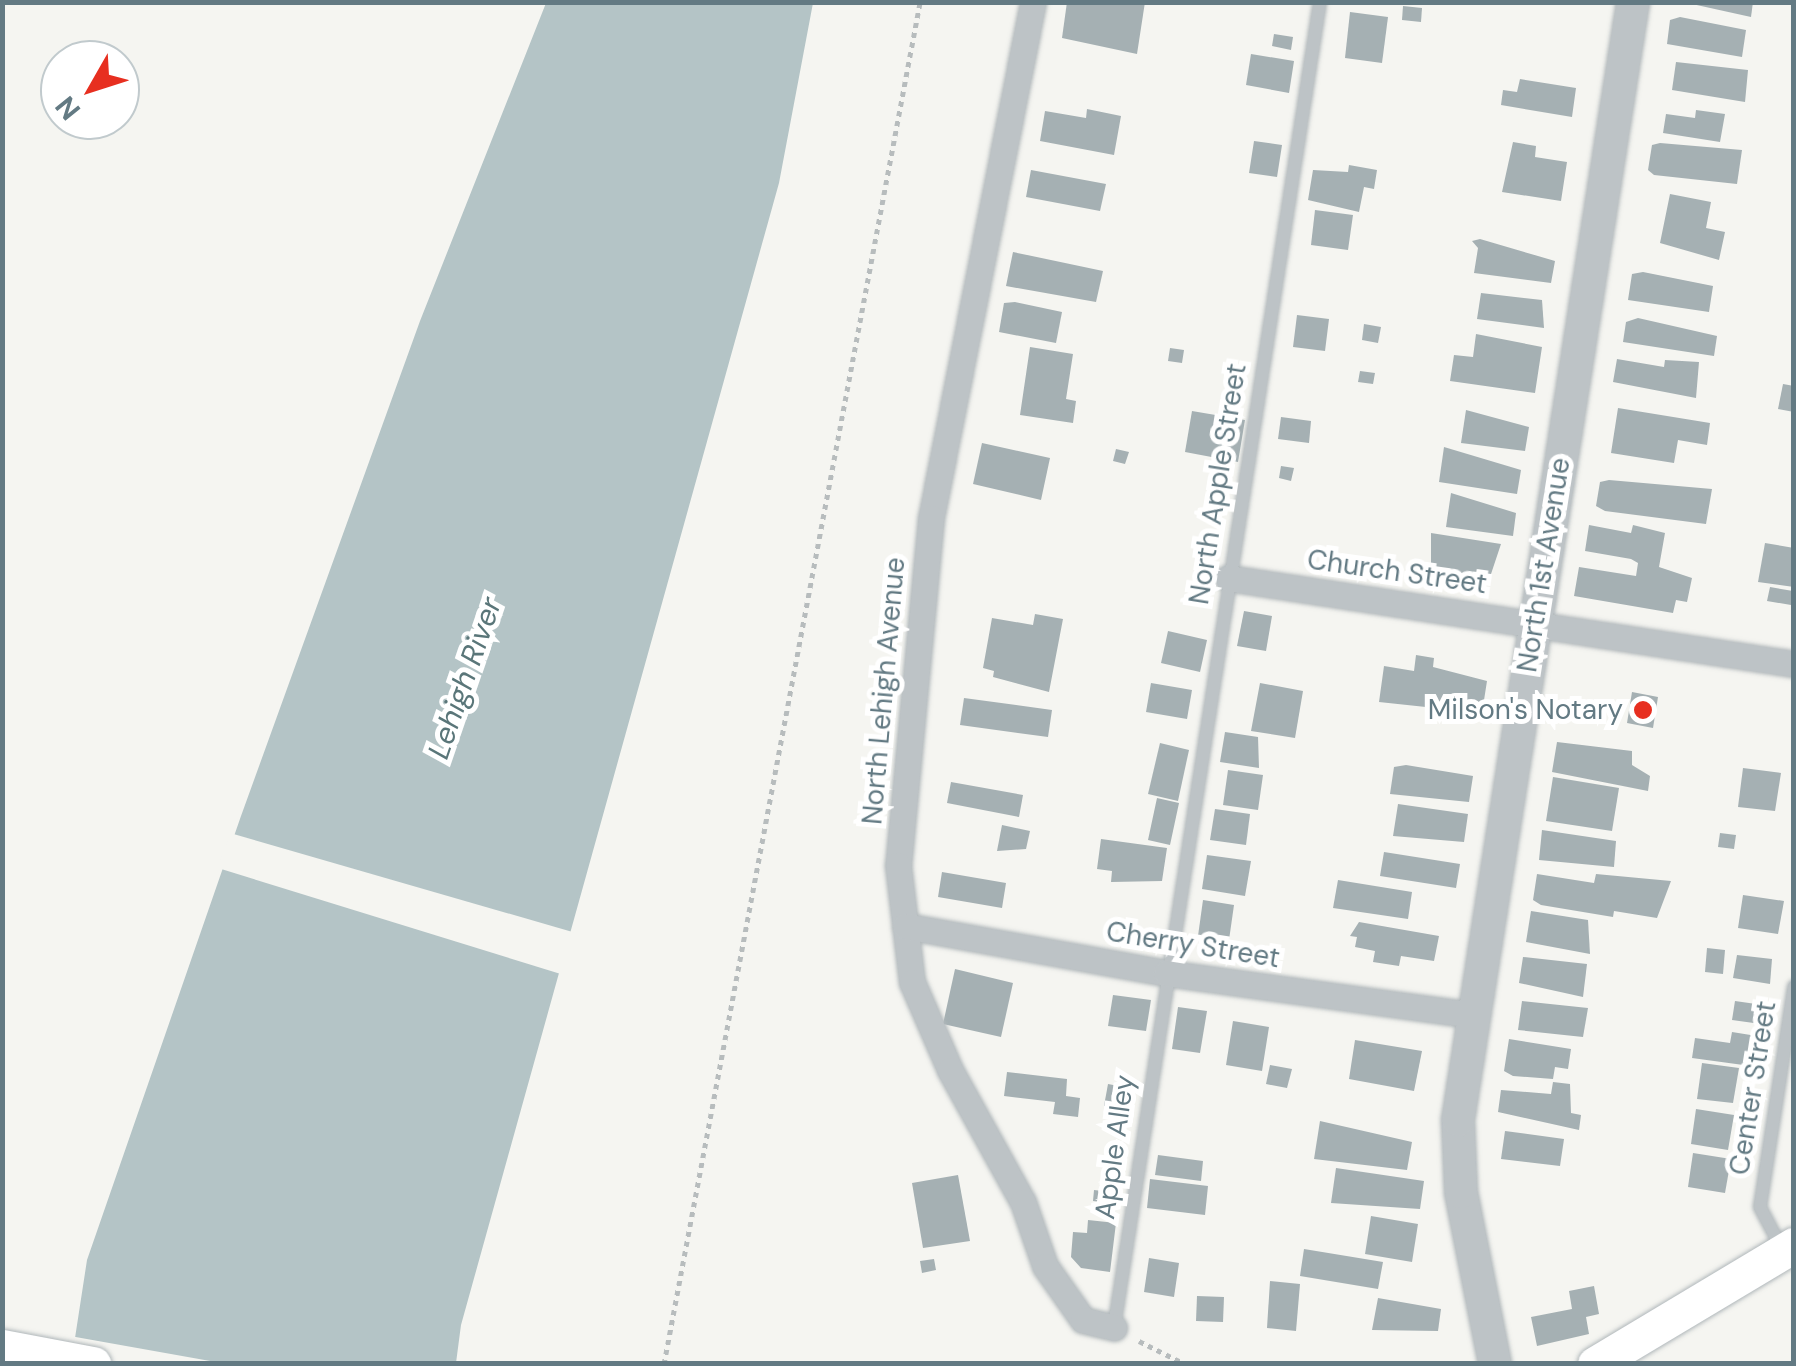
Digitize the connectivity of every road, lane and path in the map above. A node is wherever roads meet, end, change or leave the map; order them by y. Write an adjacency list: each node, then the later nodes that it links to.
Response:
1 (920, 2): 16 (path)
2 (1033, 2): 8 (street, North Lehigh Avenue)
3 (1320, 2): 5 (lane, North Apple Street)
4 (1632, 2): 6 (street, North 1st Avenue)
5 (1228, 578): 6 (street, Church Street); 9 (lane, North Apple Street)
6 (1534, 621): 7 (street, Church Street); 11 (street, North 1st Avenue)
7 (1794, 664)
8 (904, 926): 9 (street, Cherry Street); 13 (street, North Lehigh Avenue)
9 (1166, 973): 11 (street, Cherry Street); 13 (lane, Apple Alley)
10 (1794, 987): 12 (lane, Center Street)
11 (1474, 1015): 18 (street, North 1st Avenue)
12 (1788, 1248): 19 (main road)
13 (1114, 1328): 17 (path)
14 (2, 1347): 15 (main road)
15 (93, 1364)
16 (664, 1364)
17 (1185, 1364)
18 (1495, 1364)
19 (1595, 1364)

